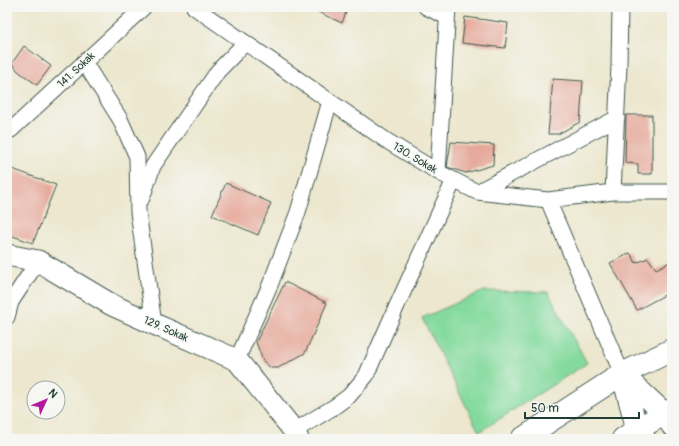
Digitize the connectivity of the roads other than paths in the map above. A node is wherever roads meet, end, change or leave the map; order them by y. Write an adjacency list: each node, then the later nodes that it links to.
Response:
1 (144, 7): 7 (street, 141. Sokak)
2 (194, 7): 6 (street, 130. Sokak)
3 (426, 7): 5 (street)
4 (620, 7): 9 (street)
5 (447, 12): 11 (street)
6 (245, 42): 8 (street, 130. Sokak); 17 (street)
7 (84, 62): 10 (street, 141. Sokak); 17 (street)
8 (330, 101): 11 (street, 130. Sokak); 23 (street)
9 (617, 118): 13 (street); 14 (street)
10 (8, 131)
11 (438, 172): 12 (street, 130. Sokak)
12 (454, 180): 13 (street, 130. Sokak); 26 (street)
13 (477, 192): 16 (street, 130. Sokak)
14 (613, 192): 15 (street, 130. Sokak); 16 (street, 130. Sokak)
15 (672, 192)
16 (548, 200): 24 (street)
17 (138, 212): 21 (street)
18 (7, 255): 19 (street, 129. Sokak)
19 (38, 260): 20 (street); 21 (street, 129. Sokak)
20 (7, 318)
21 (154, 324): 23 (street, 129. Sokak)
22 (672, 350): 24 (main road)
23 (237, 360): 26 (street, 129. Sokak)
24 (622, 374): 25 (street); 27 (street); 28 (main road)
25 (670, 417): 27 (main road)
26 (296, 435)
27 (635, 436)
28 (522, 439)

